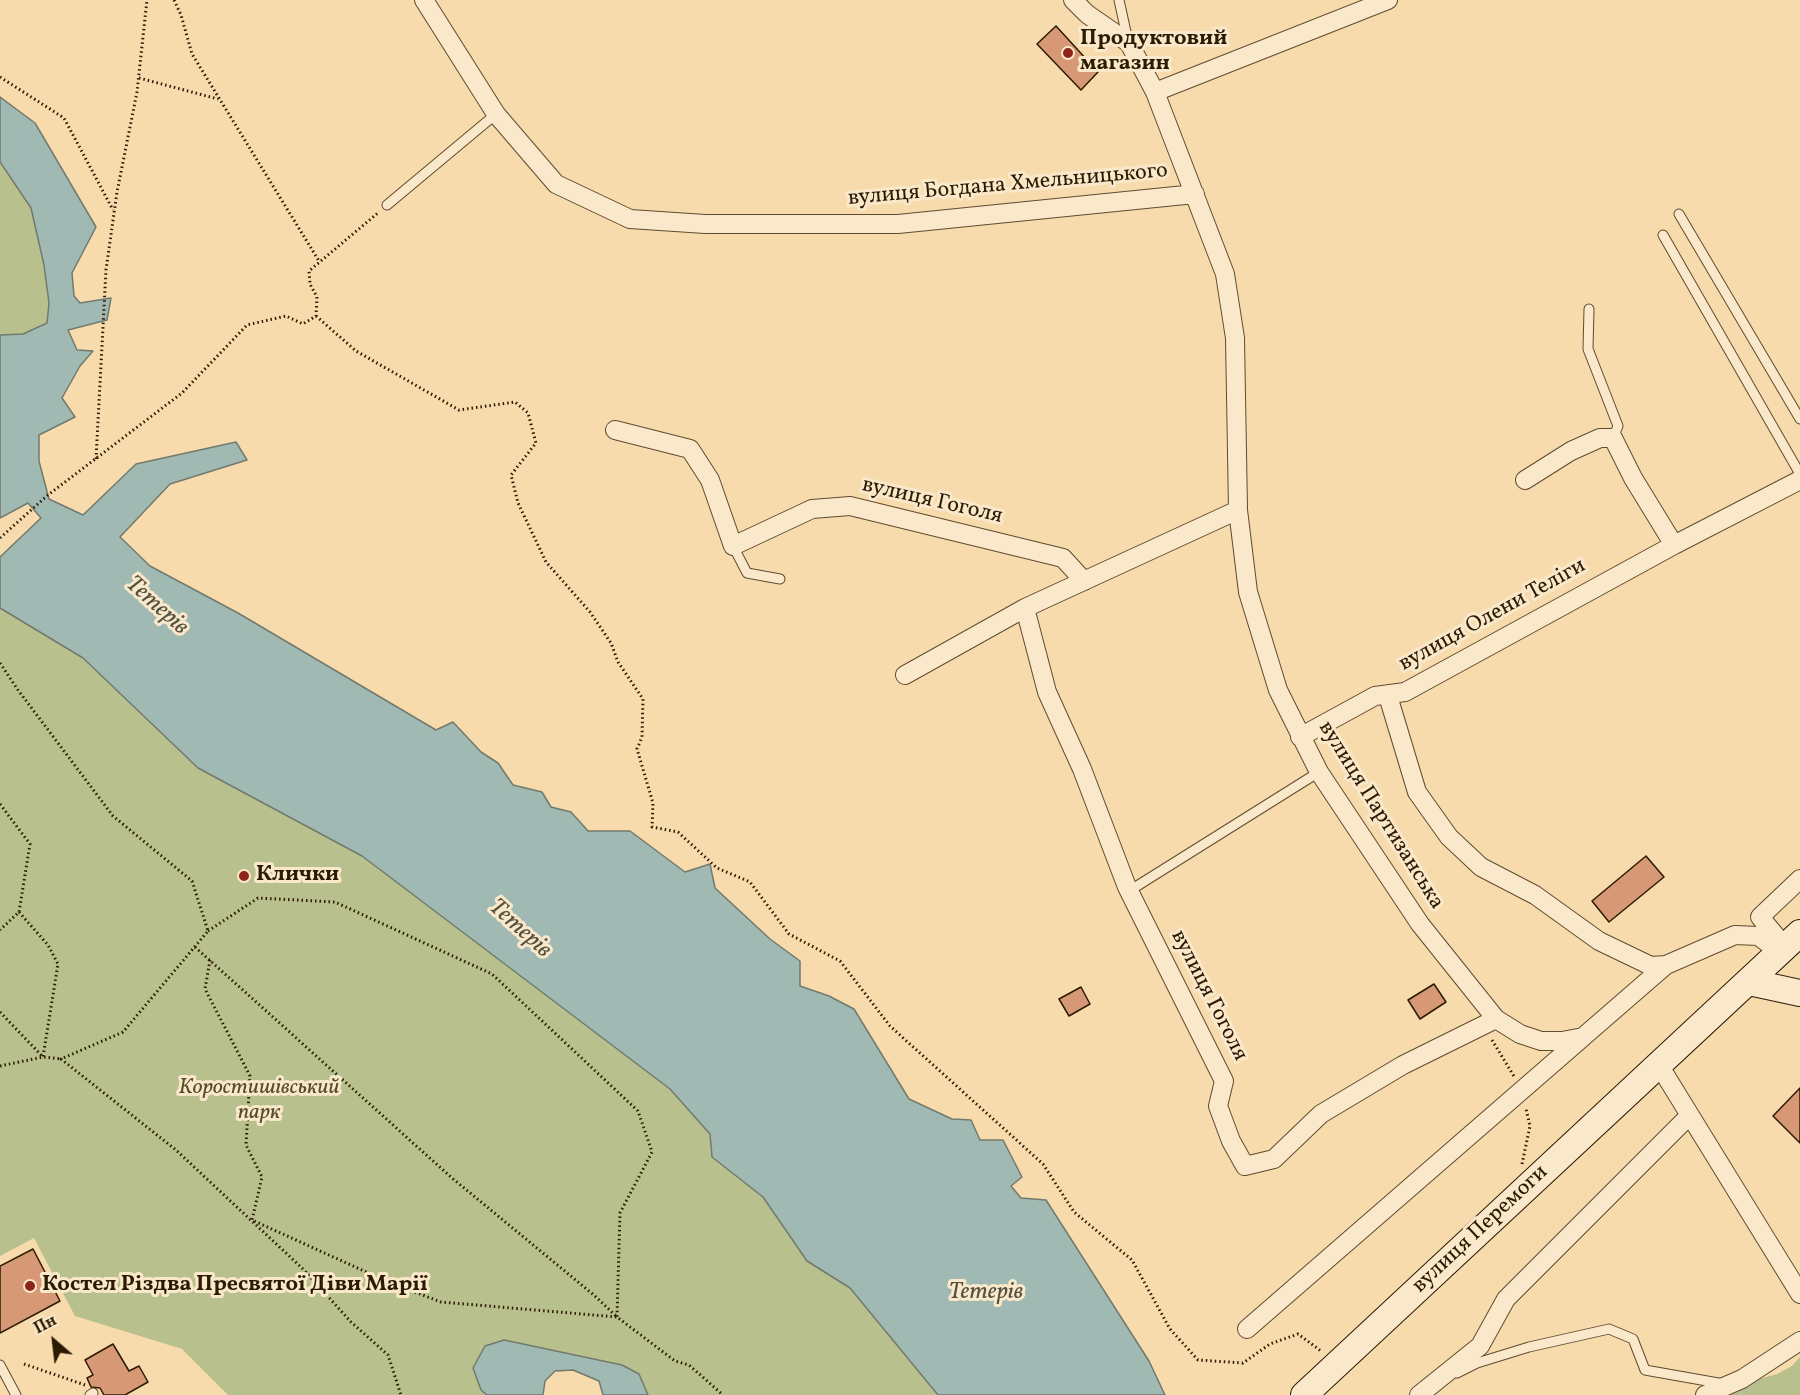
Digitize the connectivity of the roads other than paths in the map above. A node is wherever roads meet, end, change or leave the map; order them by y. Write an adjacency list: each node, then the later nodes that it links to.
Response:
1 (424, 0): 7 (street, вулиця Богдана Хмельницького)
2 (1073, 0): 5 (street)
3 (1119, 0): 5 (lane)
4 (1388, 0): 6 (street)
5 (1129, 43): 6 (street, вулиця Партизанська)
6 (1155, 92): 8 (street, вулиця Партизанська)
7 (496, 114): 8 (street, вулиця Богдана Хмельницького); 9 (lane)
8 (1195, 194): 19 (street, вулиця Партизанська)
9 (387, 205)
10 (1679, 214): 13 (lane)
11 (1663, 235): 16 (lane)
12 (1589, 309): 15 (lane)
13 (1800, 419)
14 (615, 430): 21 (street)
15 (1613, 438): 17 (street); 20 (street)
16 (1800, 474)
17 (1525, 480)
18 (1800, 480): 20 (street, вулиця Олени Теліги)
19 (1238, 510): 23 (street); 27 (street, вулиця Партизанська)
20 (1674, 544): 26 (street, вулиця Олени Теліги)
21 (733, 546): 22 (lane); 23 (street, вулиця Гоголя)
22 (780, 579)
23 (1084, 581): 24 (street)
24 (1024, 608): 25 (street); 30 (street, вулиця Гоголя)
25 (905, 675)
26 (1388, 696): 27 (street, вулиця Олени Теліги); 32 (street)
27 (1300, 737): 28 (street, вулиця Партизанська)
28 (1319, 772): 30 (lane); 35 (street, вулиця Партизанська)
29 (1800, 879): 31 (street)
30 (1129, 891): 35 (street, вулиця Гоголя)
31 (1788, 944): 32 (street); 33 (main road, вулиця Перемоги)
32 (1666, 965): 36 (street)
33 (1749, 982): 34 (main road); 37 (main road, вулиця Перемоги)
34 (1800, 993)
35 (1496, 1019): 36 (street, вулиця Партизанська)
36 (1583, 1037): 40 (street)
37 (1659, 1065): 38 (street); 46 (main road, вулиця Перемоги)
38 (1690, 1115): 39 (street); 44 (street)
39 (1800, 1294)
40 (1247, 1329)
41 (1800, 1341): 43 (street)
42 (0, 1365): 45 (lane)
43 (1728, 1385): 44 (lane); 47 (street)
44 (1423, 1391)
45 (16, 1395)
46 (1304, 1395)
47 (1705, 1395)

